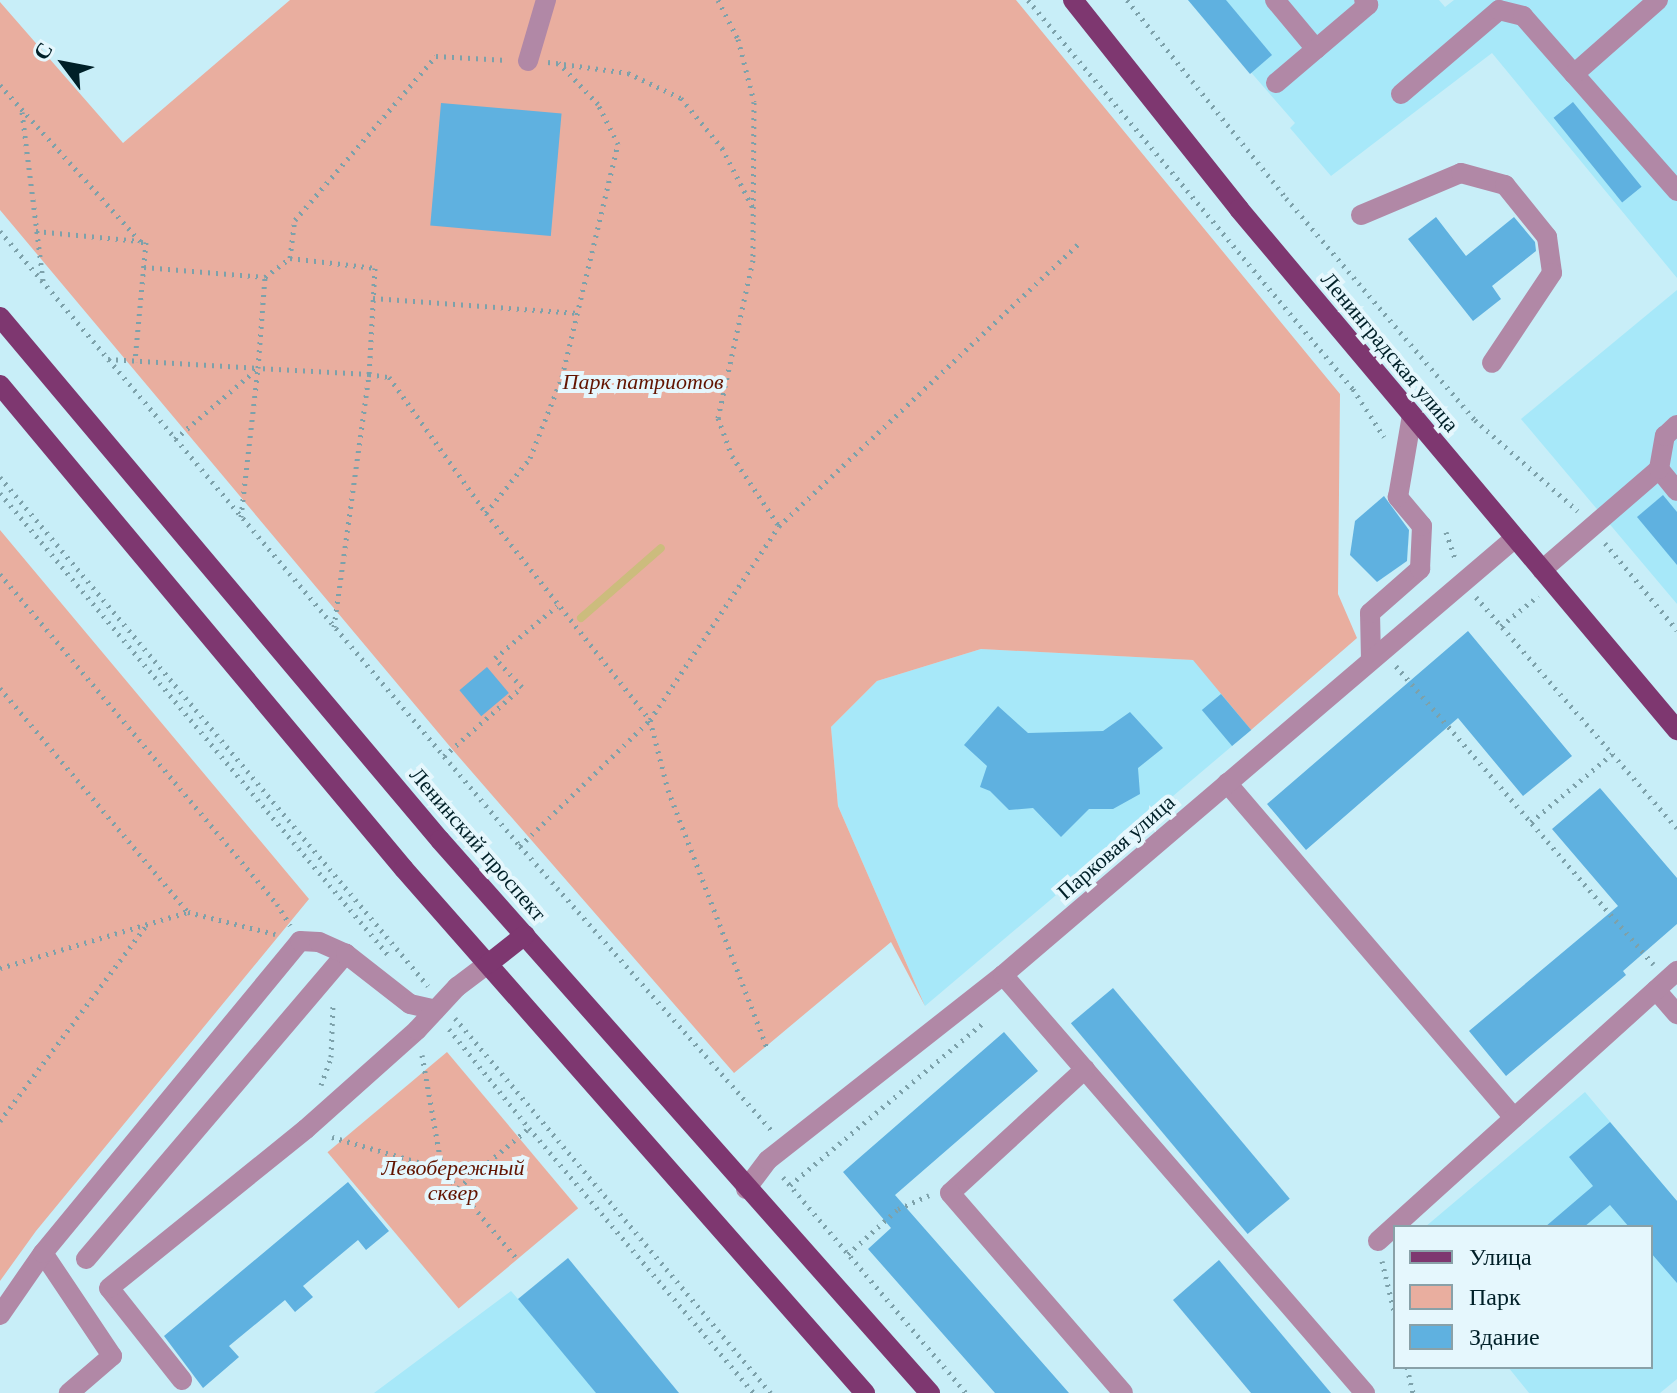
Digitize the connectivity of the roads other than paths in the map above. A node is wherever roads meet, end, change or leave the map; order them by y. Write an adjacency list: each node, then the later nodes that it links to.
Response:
1 (546, 0): 7 (street)
2 (1073, 0): 16 (main road, Ленинградская улица)
3 (1275, 0): 6 (street)
4 (1364, 0): 6 (street)
5 (1658, 0): 8 (street)
6 (1316, 49): 9 (street)
7 (528, 61)
8 (1574, 74): 10 (street); 11 (street)
9 (1276, 83)
10 (1401, 94)
11 (1674, 181)
12 (1361, 215): 14 (street)
13 (0, 317): 25 (main road, Ленинский проспект)
14 (1492, 363)
15 (0, 385): 27 (main road)
16 (1412, 415): 20 (main road, Ленинградская улица); 22 (street)
17 (1677, 425): 18 (street)
18 (1659, 469): 19 (street); 21 (street)
19 (1677, 491)
20 (1515, 538): 21 (main road, Ленинградская улица); 22 (street, Парковая улица)
21 (1542, 570): 23 (main road, Ленинградская улица)
22 (1371, 660): 24 (street, Парковая улица)
23 (1677, 730)
24 (1227, 783): 28 (street, Парковая улица); 33 (street)
25 (525, 935): 27 (main road); 34 (main road, Ленинский проспект)
26 (340, 961): 30 (street); 38 (street); 39 (street)
27 (488, 964): 30 (street); 45 (main road)
28 (1003, 975): 32 (street); 34 (street, Парковая улица)
29 (1667, 980): 31 (street); 33 (street)
30 (438, 1007): 40 (street)
31 (1677, 1014)
32 (1085, 1069): 47 (street); 48 (street)
33 (1514, 1118): 35 (street)
34 (746, 1189): 46 (main road, Ленинский проспект)
35 (1396, 1225)
36 (1393, 1227): 37 (street)
37 (1378, 1241)
38 (43, 1253): 41 (street); 42 (street)
39 (86, 1259)
40 (109, 1288): 41 (street); 43 (street)
41 (80, 1309): 44 (street)
42 (0, 1315)
43 (182, 1380)
44 (69, 1393)
45 (865, 1393)
46 (930, 1393)
47 (1123, 1393)
48 (1365, 1393)

